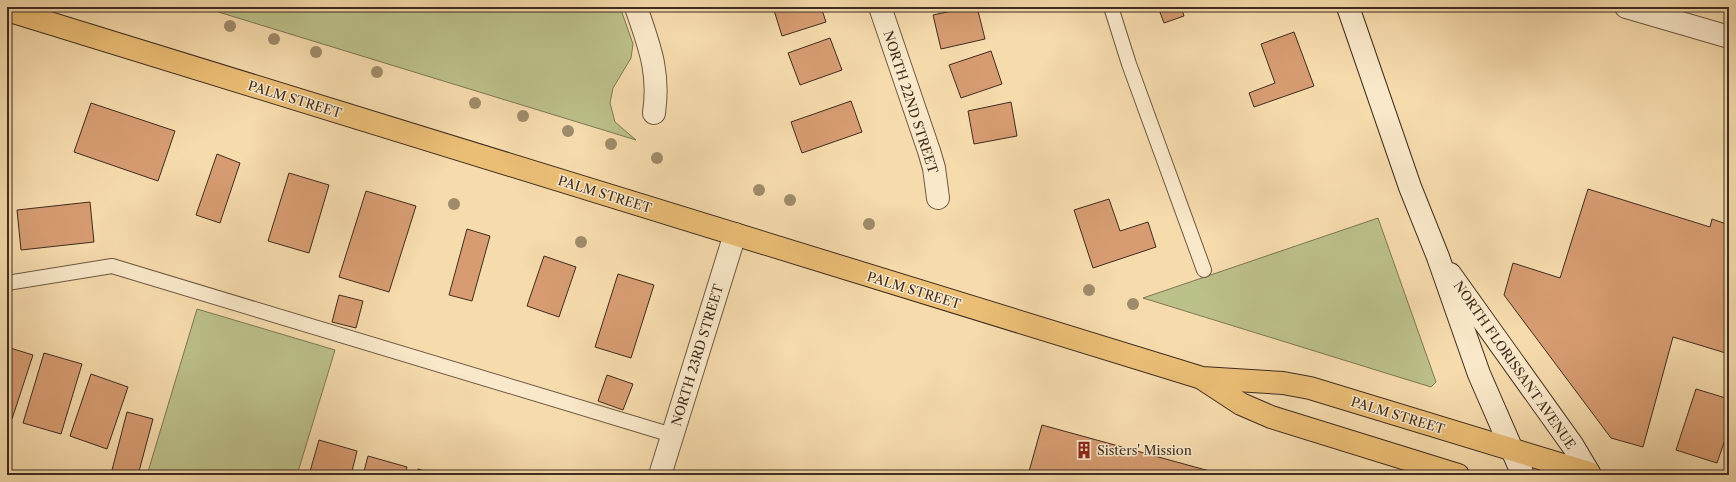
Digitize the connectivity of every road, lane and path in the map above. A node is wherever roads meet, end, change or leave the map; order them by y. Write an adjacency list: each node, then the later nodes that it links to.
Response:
1 (636, 7): 8 (main road)
2 (880, 7): 9 (main road, NORTH 22ND STREET)
3 (1111, 7): 12 (lane)
4 (1348, 7): 11 (main road, NORTH FLORISSANT AVENUE)
5 (1626, 7): 7 (main road)
6 (7, 10): 10 (main road, PALM STREET)
7 (1729, 38)
8 (654, 113)
9 (938, 198)
10 (734, 234): 14 (main road, PALM STREET); 15 (main road, NORTH 23RD STREET)
11 (1438, 257): 16 (main road, NORTH FLORISSANT AVENUE); 17 (main road, NORTH FLORISSANT AVENUE)
12 (1204, 270)
13 (7, 283): 15 (lane)
14 (1202, 378): 16 (main road, PALM STREET); 19 (main road, PALM STREET)
15 (672, 435): 18 (main road, NORTH 23RD STREET)
16 (1511, 449): 17 (main road, PALM STREET); 20 (main road, NORTH FLORISSANT AVENUE)
17 (1590, 474)
18 (660, 475)
19 (1458, 475)
20 (1523, 475)

